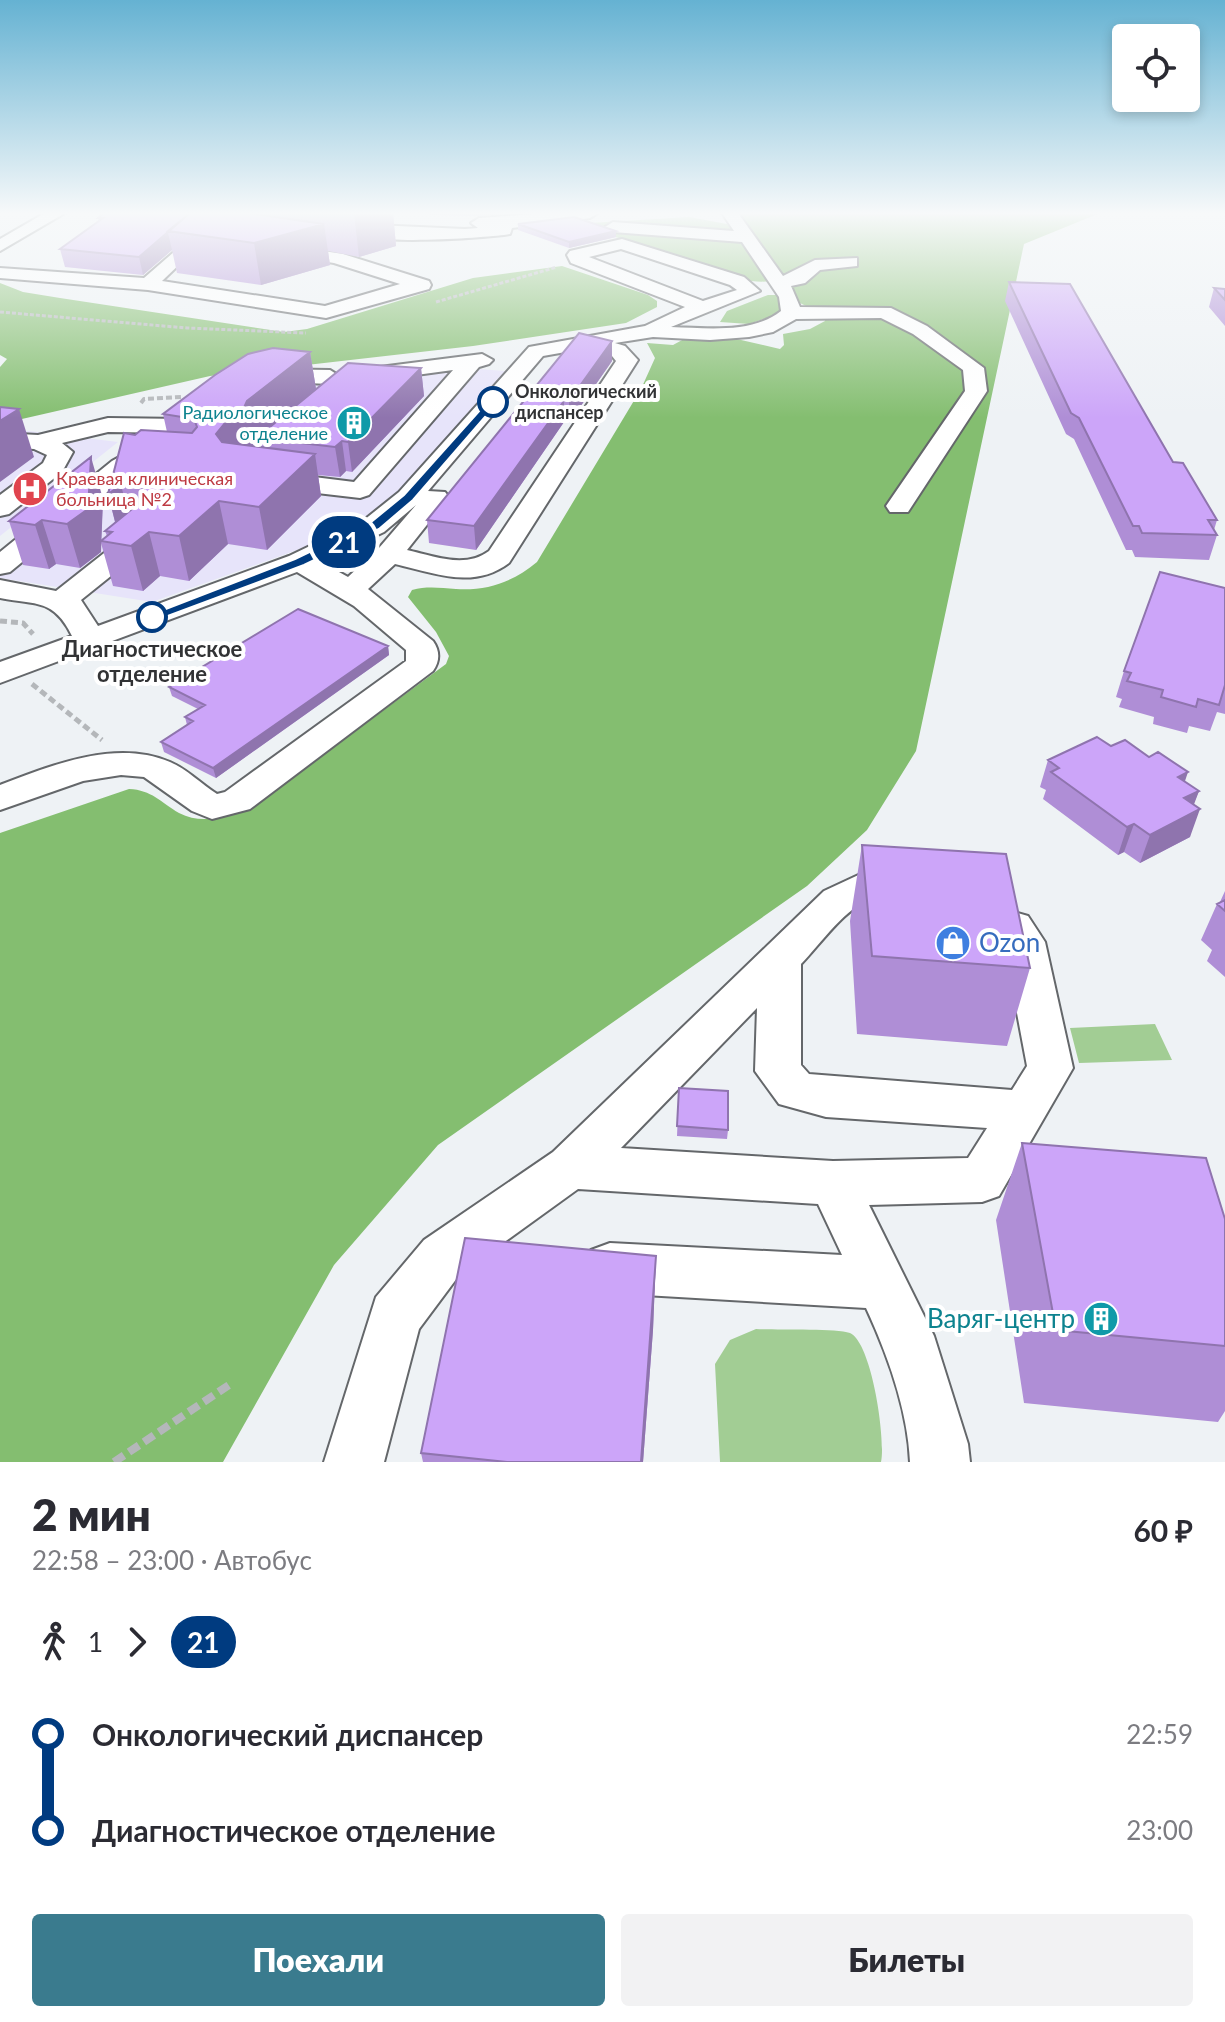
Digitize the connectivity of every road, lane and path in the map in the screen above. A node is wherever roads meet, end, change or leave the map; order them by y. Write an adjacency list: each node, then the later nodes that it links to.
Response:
1 (111, 281): 8 (street)
2 (152, 281): 8 (street)
3 (409, 281): 8 (street)
4 (635, 281): 9 (street)
5 (729, 281): 9 (street)
6 (785, 281): 7 (street)
7 (780, 282): 10 (street)
8 (148, 284)
9 (705, 308): 11 (street)
10 (791, 313): 11 (street); 26 (street)
11 (651, 331): 12 (street)
12 (550, 348): 13 (street); 29 (street); 29 (street); 30 (street)
13 (473, 361): 17 (street); 18 (street)
14 (330, 377): 15 (street)
15 (246, 384)
16 (394, 386): 17 (street)
17 (448, 391): 25 (street)
18 (320, 401)
19 (208, 410): 20 (street)
20 (184, 426): 22 (street); 23 (street)
21 (0, 440): 22 (street)
22 (38, 442): 27 (street)
23 (132, 458): 24 (street); 31 (street)
24 (162, 462)
25 (243, 477)
26 (899, 506)
27 (0, 508)
28 (142, 537): 33 (street)
29 (389, 554): 32 (street)
30 (290, 566): 32 (street); 35 (street); 37 (street)
31 (6, 575): 33 (street)
32 (353, 588): 40 (street)
33 (62, 601): 37 (street)
34 (0, 621): 36 (path)
35 (185, 628)
36 (33, 634)
37 (89, 639): 38 (street)
38 (0, 673)
39 (48, 700): 40 (path)
40 (132, 761): 41 (street)
41 (0, 798)
42 (780, 958): 43 (street); 43 (street); 44 (street)
43 (1025, 1111): 45 (street)
44 (570, 1167): 45 (street); 48 (street)
45 (833, 1183): 49 (street)
46 (559, 1266): 49 (street)
47 (504, 1269): 48 (street)
48 (423, 1282): 52 (street)
49 (881, 1283): 53 (street)
50 (232, 1383): 51 (path)
51 (114, 1462)
52 (354, 1462)
53 (940, 1462)

